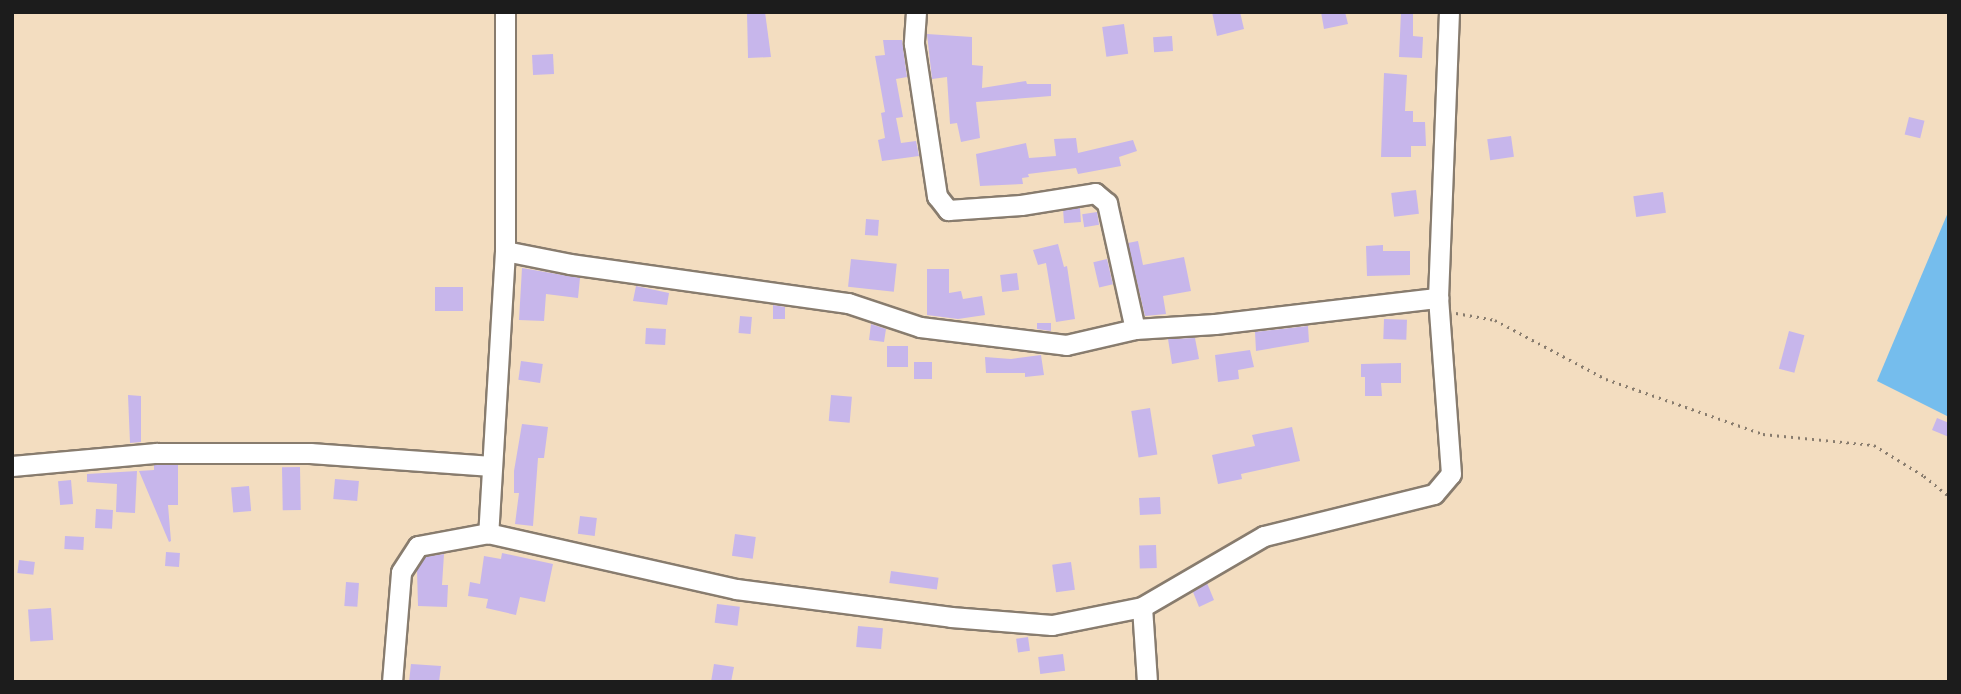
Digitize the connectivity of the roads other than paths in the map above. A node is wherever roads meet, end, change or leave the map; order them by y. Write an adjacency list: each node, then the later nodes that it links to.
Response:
1 (505, 12): 4 (street)
2 (916, 12): 6 (street)
3 (1449, 12): 5 (street)
4 (505, 251): 6 (street); 8 (street)
5 (1439, 304): 6 (street); 10 (street)
6 (1135, 329)
7 (12, 466): 8 (street)
8 (492, 466): 9 (street)
9 (488, 533): 10 (street); 11 (street)
10 (1142, 607): 12 (street)
11 (392, 682)
12 (1147, 682)

